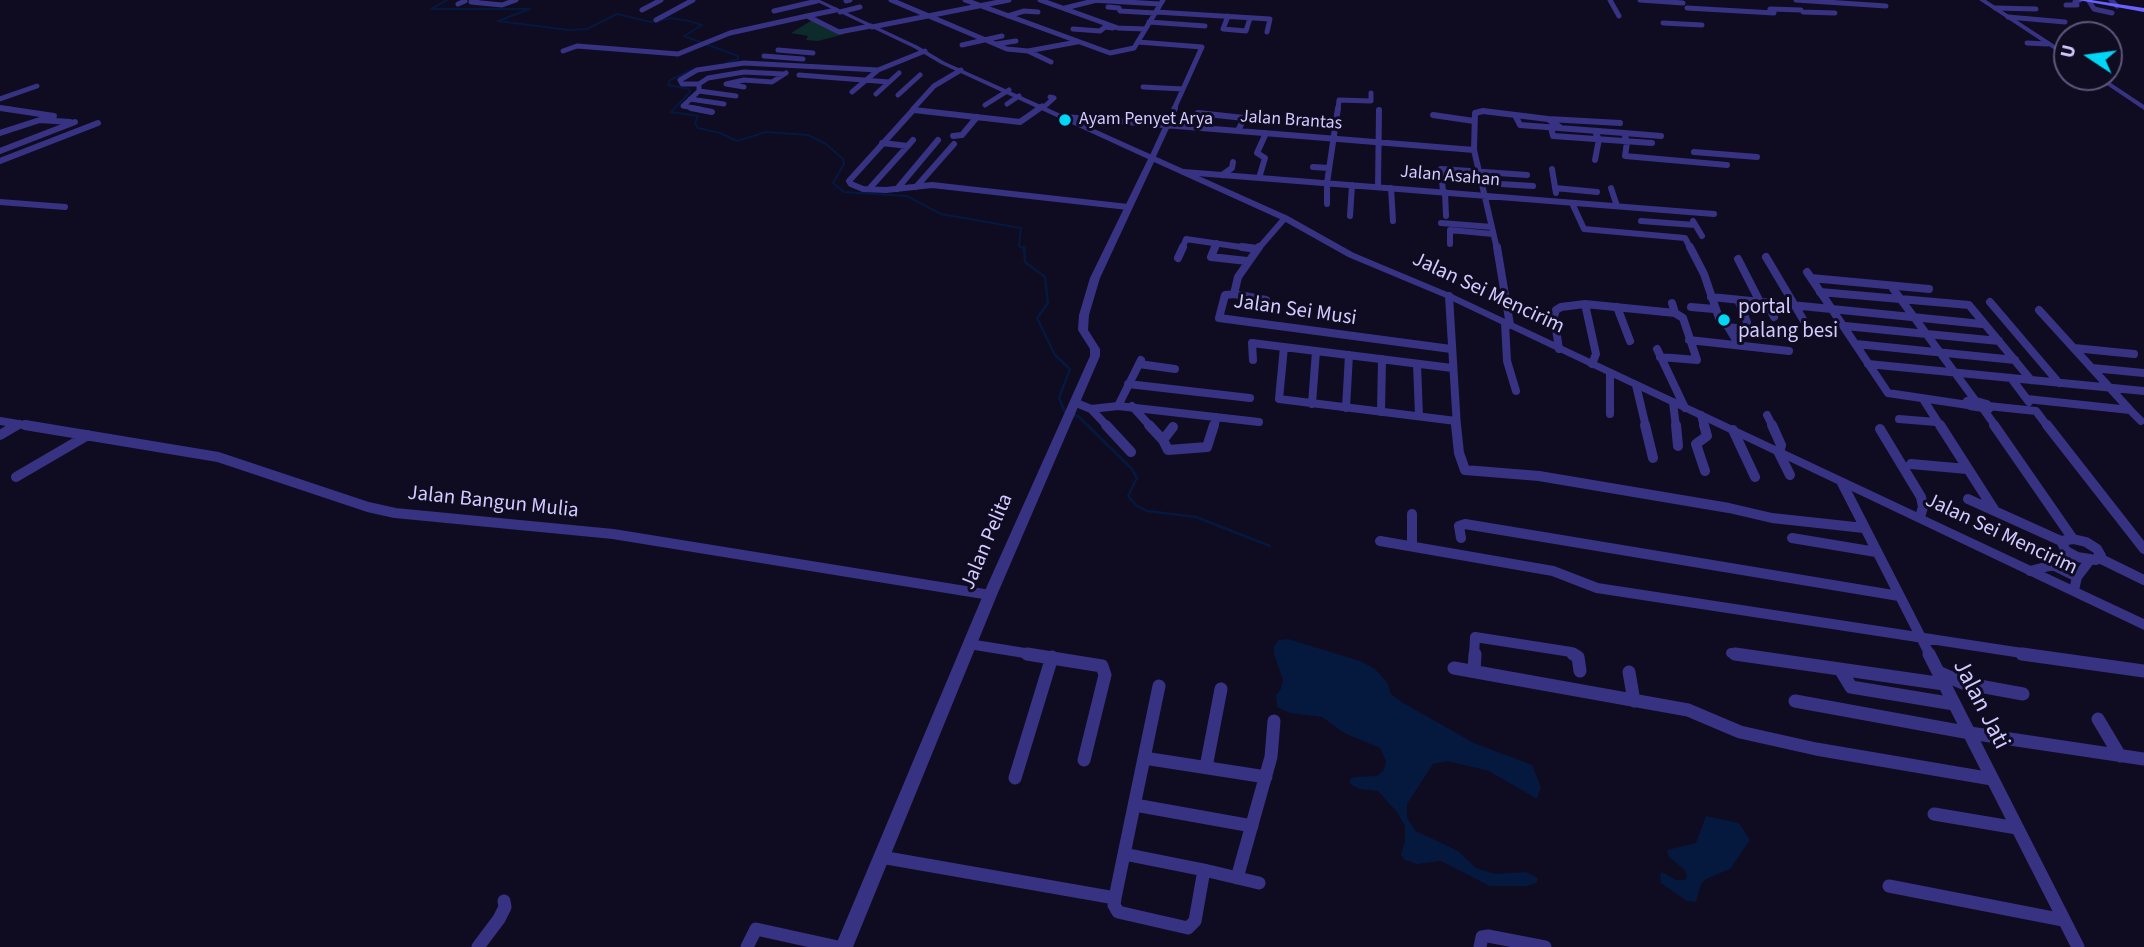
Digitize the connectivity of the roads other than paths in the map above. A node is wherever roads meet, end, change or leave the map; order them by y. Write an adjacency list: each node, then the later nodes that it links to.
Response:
1 (477, 0): 18 (street)
2 (513, 0): 18 (street)
3 (661, 0): 35 (street)
4 (693, 0): 58 (street)
5 (817, 0): 38 (street); 39 (street, Jalan Sei Mencirim)
6 (891, 0): 24 (street)
7 (965, 0): 27 (street)
8 (1009, 0): 27 (street)
9 (1040, 0): 33 (street)
10 (1094, 0): 20 (street); 33 (street)
11 (1610, 0): 53 (street)
12 (1982, 0): 32 (street)
13 (2081, 0): 16 (main road); 26 (street)
14 (2112, 0): 30 (street)
15 (1642, 1): 22 (street)
16 (2089, 1): 17 (main road); 46 (street)
17 (2099, 1): 30 (main road)
18 (464, 2)
19 (914, 2): 24 (street)
20 (1109, 2): 21 (street); 51 (street)
21 (1161, 2): 51 (street)
22 (1683, 3): 23 (street); 36 (street); 62 (street)
23 (1705, 3)
24 (901, 4): 47 (street)
25 (1798, 5): 28 (street); 29 (street); 43 (street); 45 (street); 59 (street)
26 (2066, 5)
27 (980, 6): 47 (street); 50 (street)
28 (1815, 6)
29 (1886, 6)
30 (2117, 6): 37 (main road)
31 (860, 7): 39 (street)
32 (1995, 8): 34 (street); 56 (street)
33 (1065, 9): 44 (street); 48 (street)
34 (2036, 9)
35 (642, 10)
36 (1732, 10): 41 (street); 41 (street)
37 (2144, 10)
38 (774, 11)
39 (838, 11): 49 (street); 64 (street, Jalan Sei Mencirim)
40 (1099, 11): 48 (street)
41 (1745, 11): 43 (street)
42 (1038, 12): 50 (street)
43 (1766, 12): 55 (street)
44 (1048, 13)
45 (1835, 13)
46 (2112, 13)
47 (925, 14): 64 (street); 71 (street)
48 (1082, 15): 66 (street)
49 (807, 16): 64 (street); 88 (street)
50 (1007, 16): 61 (street)
51 (1153, 16): 52 (street); 63 (street); 69 (street)
52 (1228, 16): 54 (street); 54 (street)
53 (1619, 16)
54 (1250, 18): 72 (street)
55 (1771, 18)
56 (2008, 18): 60 (street); 80 (street)
57 (1036, 19): 61 (street)
58 (656, 20)
59 (1813, 21)
60 (2053, 21)
61 (1022, 22): 65 (street)
62 (1663, 23)
63 (1208, 24)
64 (871, 27): 86 (street, Jalan Sei Mencirim)
65 (1038, 28): 70 (street); 76 (street)
66 (1118, 28): 68 (street); 69 (street)
67 (984, 29): 71 (street)
68 (1073, 29)
69 (1145, 29): 77 (street)
70 (1029, 30)
71 (966, 32): 74 (street)
72 (1267, 32)
73 (1002, 36): 74 (street)
74 (983, 39): 79 (street); 82 (street)
75 (1016, 41): 79 (street)
76 (1077, 42): 89 (street); 91 (street)
77 (1138, 42): 91 (street); 114 (street)
78 (2027, 43): 80 (street)
79 (995, 44): 89 (street)
80 (2048, 44): 84 (street)
81 (1110, 45): 91 (street)
82 (962, 46)
83 (802, 47): 90 (street)
84 (2053, 48)
85 (820, 49): 92 (street)
86 (921, 49): 100 (street); 101 (street, Jalan Sei Mencirim)
87 (778, 50): 90 (street)
88 (563, 51)
89 (1028, 51): 98 (street)
90 (796, 52): 92 (street)
91 (1107, 52): 96 (street)
92 (813, 53): 95 (street)
93 (764, 56): 95 (street)
94 (757, 57): 97 (street)
95 (804, 59): 99 (street)
96 (1104, 60)
97 (744, 62): 99 (street); 113 (street)
98 (1051, 62)
99 (796, 65): 100 (street); 103 (street)
100 (878, 70): 106 (street)
101 (961, 70): 110 (street); 115 (street, Jalan Sei Mencirim)
102 (899, 73): 107 (street)
103 (784, 74): 111 (street); 113 (street)
104 (799, 75): 106 (street)
105 (920, 75): 108 (street)
106 (865, 80): 107 (street); 117 (street)
107 (889, 82): 119 (street)
108 (909, 85): 110 (street); 120 (street)
109 (37, 86): 124 (street)
110 (934, 86): 132 (street)
111 (744, 87)
112 (1143, 87): 114 (street)
113 (699, 88): 121 (street); 125 (street)
114 (1183, 89): 149 (street)
115 (1009, 90): 122 (street, Jalan Sei Mencirim); 128 (street)
116 (2119, 91): 131 (street)
117 (852, 92)
118 (1371, 93): 163 (street)
119 (876, 94)
120 (898, 95)
121 (736, 96)
122 (1019, 96): 127 (street); 129 (street, Jalan Sei Mencirim)
123 (1050, 97): 129 (street)
124 (0, 99)
125 (690, 99): 126 (street); 134 (street)
126 (724, 104)
127 (1007, 104)
128 (985, 105)
129 (1043, 107): 138 (street, Jalan Sei Mencirim); 146 (street)
130 (0, 108): 141 (street)
131 (2144, 108)
132 (914, 110): 137 (street); 168 (street)
133 (1379, 110): 166 (street)
134 (712, 112)
135 (1198, 114): 140 (street)
136 (1433, 115): 144 (street)
137 (977, 117): 146 (street); 196 (street)
138 (1065, 117): 149 (street, Jalan Brantas); 175 (street, Jalan Sei Mencirim)
139 (1516, 117): 142 (street); 144 (street); 151 (street)
140 (1244, 118): 143 (street); 154 (street)
141 (53, 119): 145 (street); 156 (street); 159 (street)
142 (1548, 119): 147 (street); 152 (street)
143 (1273, 120)
144 (1474, 121): 172 (street)
145 (75, 122): 173 (street); 179 (street)
146 (1014, 122): 153 (street)
147 (1620, 123)
148 (1265, 124): 157 (street)
149 (1166, 125): 154 (street, Jalan Brantas); 175 (street)
150 (1301, 127): 160 (street)
151 (1551, 127): 152 (street); 161 (street)
152 (1561, 128): 155 (street)
153 (1004, 130)
154 (1238, 131): 157 (street, Jalan Brantas)
155 (1595, 131): 158 (street); 164 (street)
156 (0, 133)
157 (1265, 133): 160 (street, Jalan Brantas); 191 (street)
158 (1625, 133): 162 (street); 167 (street)
159 (15, 135)
160 (1299, 136): 163 (street, Jalan Brantas)
161 (1553, 136): 164 (street); 170 (street)
162 (1661, 136)
163 (1333, 138): 166 (street, Jalan Brantas); 184 (street)
164 (1600, 139): 167 (street); 178 (street)
165 (938, 140): 202 (street)
166 (1378, 142): 172 (street, Jalan Brantas); 197 (street)
167 (1627, 142): 171 (street); 182 (street)
168 (882, 143): 201 (street); 201 (street)
169 (1688, 143): 174 (street)
170 (1557, 144)
171 (1652, 144)
172 (1474, 150): 188 (street)
173 (0, 151)
174 (1694, 152): 176 (street); 182 (street)
175 (1152, 158): 186 (street, Jalan Sei Mencirim); 212 (street, Jalan Pelita)
176 (1757, 158)
177 (1199, 159): 187 (street)
178 (1595, 160)
179 (0, 161)
180 (1233, 162): 189 (street)
181 (1727, 164): 182 (street)
182 (1701, 165)
183 (1312, 167): 184 (street)
184 (1329, 168): 192 (street)
185 (1552, 169): 199 (street)
186 (1184, 172): 187 (street, Jalan Asahan); 217 (street, Jalan Sei Mencirim)
187 (1195, 172): 189 (street, Jalan Asahan)
188 (1480, 172): 190 (street); 193 (street); 203 (street)
189 (1222, 175): 191 (street, Jalan Asahan)
190 (1527, 175)
191 (1259, 178): 192 (street, Jalan Asahan)
192 (1327, 183): 194 (street, Jalan Asahan); 209 (street)
193 (1484, 183): 195 (street); 205 (street)
194 (1352, 185): 197 (street, Jalan Asahan); 216 (street)
195 (1533, 186)
196 (916, 187): 202 (street); 212 (street)
197 (1378, 187): 198 (street, Jalan Asahan)
198 (1391, 188): 203 (street, Jalan Asahan); 218 (street)
199 (1555, 188): 204 (street); 206 (street)
200 (1611, 188): 210 (street)
201 (869, 189): 202 (street)
202 (897, 189)
203 (1444, 192): 205 (street, Jalan Asahan); 221 (street)
204 (1597, 192)
205 (1486, 196): 206 (street, Jalan Asahan); 221 (street)
206 (1558, 201): 208 (street, Jalan Asahan)
207 (0, 202): 211 (street)
208 (1572, 203): 210 (street, Jalan Asahan); 222 (street)
209 (1327, 204)
210 (1617, 206): 213 (street, Jalan Asahan)
211 (65, 207)
212 (1128, 207): 304 (street, Jalan Pelita)
213 (1634, 207): 214 (street, Jalan Asahan); 219 (street)
214 (1688, 212): 215 (street, Jalan Asahan); 220 (street)
215 (1714, 214)
216 (1350, 216)
217 (1285, 218): 226 (street, Jalan Sei Musi); 235 (street, Jalan Sei Mencirim)
218 (1393, 221)
219 (1641, 221): 220 (street); 222 (street)
220 (1695, 225): 223 (street)
221 (1492, 230): 225 (street); 254 (street)
222 (1647, 233): 236 (street)
223 (1702, 236)
224 (1217, 243): 226 (street); 228 (street); 230 (street)
225 (1450, 244)
226 (1256, 248): 230 (street, Jalan Sei Musi)
227 (1766, 257): 243 (street)
228 (1178, 258)
229 (1738, 259): 240 (street)
230 (1247, 261): 234 (street, Jalan Sei Musi)
231 (1891, 286): 232 (street); 233 (street); 237 (street)
232 (1929, 289)
233 (1820, 292): 237 (street); 246 (street)
234 (1234, 293): 238 (street); 267 (street, Jalan Sei Musi)
235 (1449, 296): 254 (street, Jalan Sei Mencirim); 267 (street)
236 (1711, 297): 239 (street); 247 (street)
237 (1901, 299): 249 (street); 255 (street)
238 (1266, 300)
239 (1738, 300): 240 (street); 253 (street)
240 (1763, 302): 243 (street); 250 (street)
241 (1990, 302): 287 (street)
242 (1585, 304): 244 (street); 265 (street); 277 (street)
243 (1795, 305): 246 (street); 252 (street)
244 (1617, 307): 259 (street); 260 (street)
245 (1691, 307): 247 (street)
246 (1830, 308): 249 (street); 256 (street)
247 (1714, 309): 251 (street)
248 (2039, 310): 266 (street)
249 (1913, 316): 255 (street); 258 (street)
250 (1774, 317)
251 (1719, 318)
252 (1804, 321)
253 (1747, 322)
254 (1508, 324): 265 (street, Jalan Sei Mencirim); 291 (street)
255 (1982, 324): 261 (street)
256 (1845, 326): 258 (street); 262 (street)
257 (1757, 331): 263 (street)
258 (1926, 334): 261 (street); 270 (street)
259 (1689, 340): 263 (street); 302 (street)
260 (1630, 341)
261 (1999, 341): 275 (street)
262 (1856, 344): 270 (street); 278 (street)
263 (1739, 345): 269 (street)
264 (1284, 347): 268 (street); 273 (street); 298 (street)
265 (1559, 348): 277 (street, Jalan Sei Mencirim)
266 (2074, 348): 271 (street); 280 (street)
267 (1451, 349): 279 (street)
268 (1316, 351): 272 (street); 298 (street)
269 (1789, 351)
270 (1939, 352): 275 (street); 283 (street)
271 (2134, 354)
272 (1349, 355): 274 (street); 301 (street)
273 (1253, 359)
274 (1382, 359): 276 (street); 308 (street)
275 (2015, 360): 286 (street)
276 (1417, 364): 279 (street); 313 (street)
277 (1592, 364): 282 (street, Jalan Sei Mencirim)
278 (1868, 364): 283 (street); 294 (street)
279 (1452, 368): 316 (street)
280 (2092, 368): 284 (street); 290 (street)
281 (1175, 369): 288 (street)
282 (1610, 373): 289 (street, Jalan Sei Mencirim); 309 (street)
283 (1954, 373): 285 (street); 297 (street)
284 (2144, 373)
285 (2011, 378): 286 (street); 295 (street)
286 (2031, 380): 287 (street)
287 (2059, 383): 290 (street)
288 (1128, 384): 293 (street); 300 (street)
289 (1636, 385): 296 (street, Jalan Sei Mencirim); 330 (street)
290 (2110, 388): 292 (street); 306 (street)
291 (1516, 391)
292 (2144, 391)
293 (1250, 398)
294 (1923, 399): 297 (street); 319 (street)
295 (2027, 399): 306 (street); 307 (street)
296 (1673, 402): 302 (street, Jalan Sei Mencirim); 327 (street)
297 (1971, 402): 303 (street)
298 (1312, 404): 301 (street)
299 (1132, 405): 300 (street); 312 (street); 326 (street)
300 (1118, 406): 305 (street)
301 (1346, 408): 308 (street)
302 (1685, 408): 310 (street, Jalan Sei Mencirim)
303 (1986, 408): 307 (street); 345 (street)
304 (1070, 409): 305 (street); 357 (street, Jalan Pelita)
305 (1091, 409): 328 (street)
306 (2130, 410): 317 (street)
307 (2036, 411): 348 (street)
308 (1381, 412): 313 (street)
309 (1610, 414)
310 (1701, 415): 323 (street, Jalan Sei Mencirim); 333 (street)
311 (1767, 415): 329 (street)
312 (1217, 416): 318 (street); 326 (street)
313 (1419, 416): 316 (street)
314 (1899, 419): 319 (street)
315 (0, 421): 320 (street, Jalan Bangun Mulia)
316 (1456, 421): 342 (street)
317 (2141, 421)
318 (1259, 422)
319 (1936, 422): 332 (street)
320 (19, 424): 324 (street); 325 (street, Jalan Bangun Mulia)
321 (1173, 427): 326 (street)
322 (1880, 429): 341 (street)
323 (1733, 430): 329 (street, Jalan Sei Mencirim); 336 (street)
324 (0, 435)
325 (88, 435): 335 (street); 357 (street, Jalan Bangun Mulia)
326 (1163, 440)
327 (1678, 446)
328 (1131, 452)
329 (1779, 453): 334 (street); 337 (street, Jalan Sei Mencirim)
330 (1653, 458)
331 (1911, 464): 332 (street)
332 (1967, 469): 339 (street)
333 (1705, 471)
334 (1790, 475)
335 (16, 477)
336 (1755, 477)
337 (1843, 483): 341 (street, Jalan Sei Mencirim); 342 (street, Jalan Jati)
338 (1968, 499): 339 (street)
339 (1995, 512): 345 (street)
340 (1412, 514): 347 (street)
341 (1920, 517): 353 (street, Jalan Sei Mencirim)
342 (1864, 528): 349 (street, Jalan Jati)
343 (1461, 538): 358 (street)
344 (1792, 538): 349 (street)
345 (2067, 540): 350 (street); 351 (street)
346 (1380, 541): 347 (street)
347 (1412, 546): 360 (street)
348 (2144, 549)
349 (1876, 552): 358 (street, Jalan Jati)
350 (2069, 553): 351 (street); 352 (street)
351 (2095, 559): 354 (street); 355 (street)
352 (2053, 565): 353 (street); 354 (street)
353 (2030, 571): 356 (street, Jalan Sei Mencirim)
354 (2077, 577): 356 (street)
355 (2144, 580)
356 (2074, 590): 359 (street, Jalan Sei Mencirim)
357 (990, 595): 361 (street, Jalan Pelita)
358 (1899, 596): 360 (street, Jalan Jati)
359 (2144, 625)
360 (1921, 639): 368 (street, Jalan Jati); 369 (street)
361 (969, 644): 363 (street); 394 (street, Jalan Pelita)
362 (1731, 653): 365 (street)
363 (1052, 657): 384 (street); 387 (street)
364 (1454, 668): 366 (street)
365 (1840, 669): 371 (street); 377 (street)
366 (1474, 671): 367 (street); 375 (street)
367 (1580, 671)
368 (1937, 671): 371 (street, Jalan Jati); 374 (street)
369 (2144, 671)
370 (1629, 672): 375 (street)
371 (1944, 684): 377 (street, Jalan Jati)
372 (1158, 686): 382 (street)
373 (1221, 689): 385 (street)
374 (2023, 694)
375 (1634, 701): 388 (street)
376 (1795, 701): 380 (street)
377 (1954, 704): 380 (street, Jalan Jati)
378 (2098, 719): 381 (street)
379 (1274, 721): 386 (street)
380 (1970, 733): 381 (street); 388 (street, Jalan Jati)
381 (2120, 756): 383 (street)
382 (1144, 758): 385 (street); 389 (street)
383 (2144, 759)
384 (1084, 760)
385 (1206, 766): 386 (street)
386 (1266, 777): 391 (street)
387 (1015, 778)
388 (1996, 785): 392 (street, Jalan Jati)
389 (1135, 805): 391 (street); 393 (street)
390 (1934, 814): 392 (street)
391 (1252, 826): 396 (street)
392 (2017, 828): 401 (street, Jalan Jati)
393 (1124, 854): 395 (street); 399 (street)
394 (881, 857): 399 (street); 405 (street, Jalan Pelita)
395 (1204, 870): 396 (street); 399 (street)
396 (1237, 878): 397 (street)
397 (1259, 883)
398 (1889, 886): 401 (street)
399 (1115, 898)
400 (505, 901): 402 (street)
401 (2063, 920): 408 (street, Jalan Jati)
402 (478, 947)
403 (747, 947): 404 (street)
404 (838, 947)
405 (844, 947)
406 (1480, 947): 407 (street)
407 (1545, 947)
408 (2078, 947)

